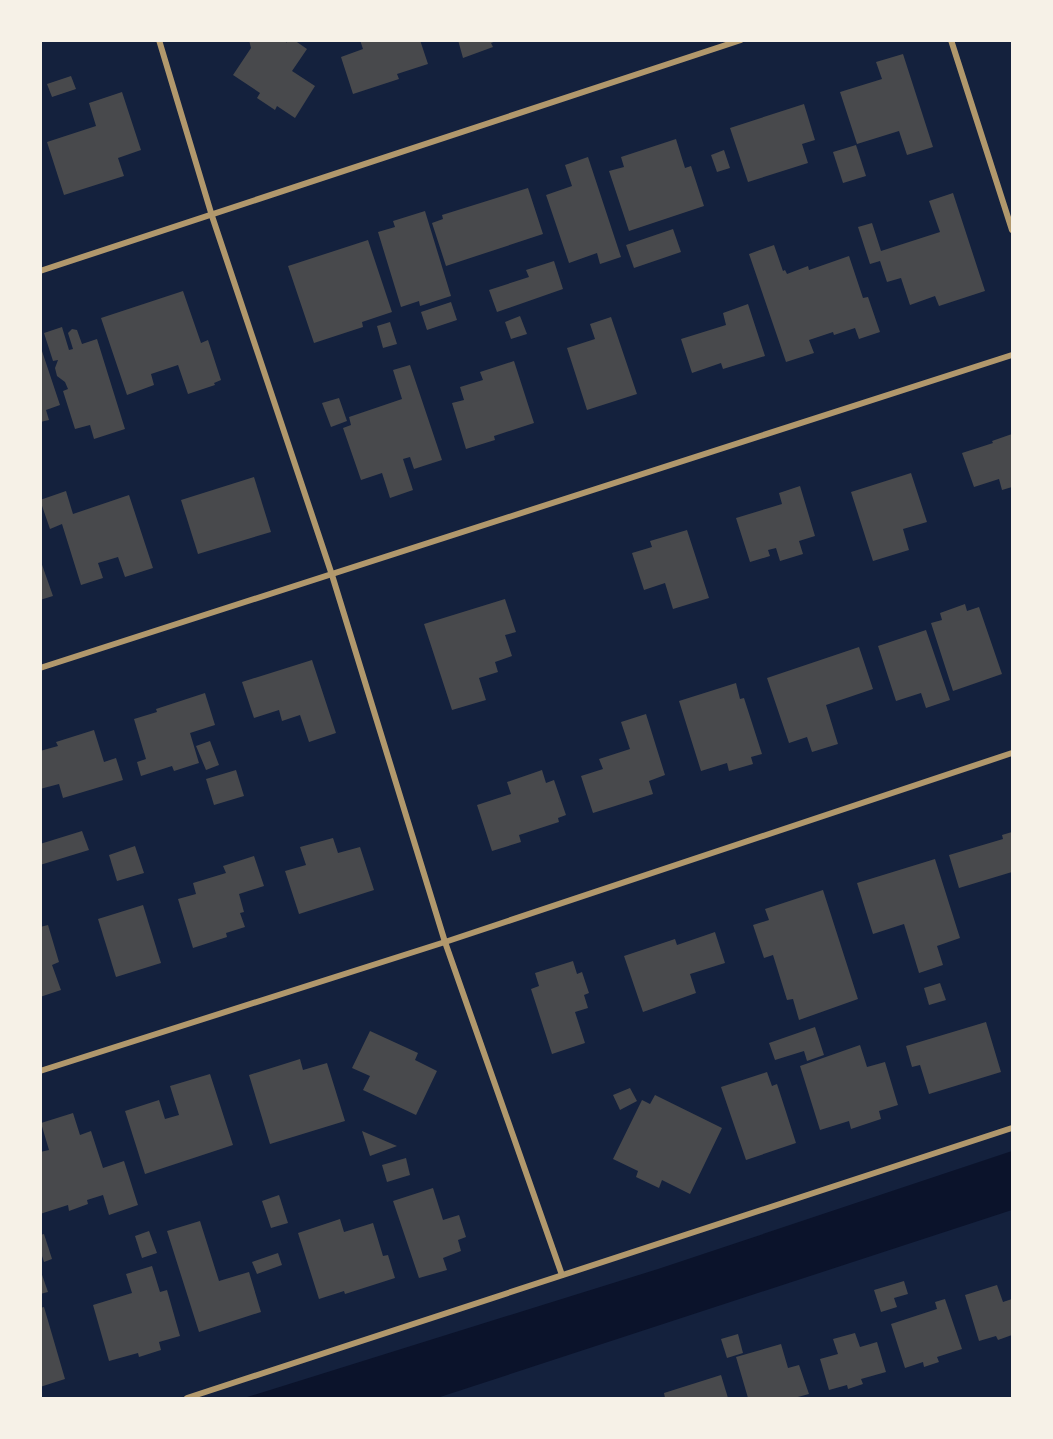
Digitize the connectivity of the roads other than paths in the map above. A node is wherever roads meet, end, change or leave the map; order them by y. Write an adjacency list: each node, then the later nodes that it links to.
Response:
1 (159, 40): 4 (street)
2 (741, 40): 4 (street)
3 (951, 40): 5 (street)
4 (212, 216): 6 (street); 8 (street)
5 (1012, 230)
6 (40, 271)
7 (1012, 355): 8 (street)
8 (332, 576): 9 (street); 11 (street)
9 (40, 668)
10 (1012, 753): 11 (street)
11 (445, 942): 12 (street); 14 (street)
12 (40, 1071)
13 (1012, 1128): 14 (street)
14 (562, 1275): 15 (street)
15 (187, 1398)

